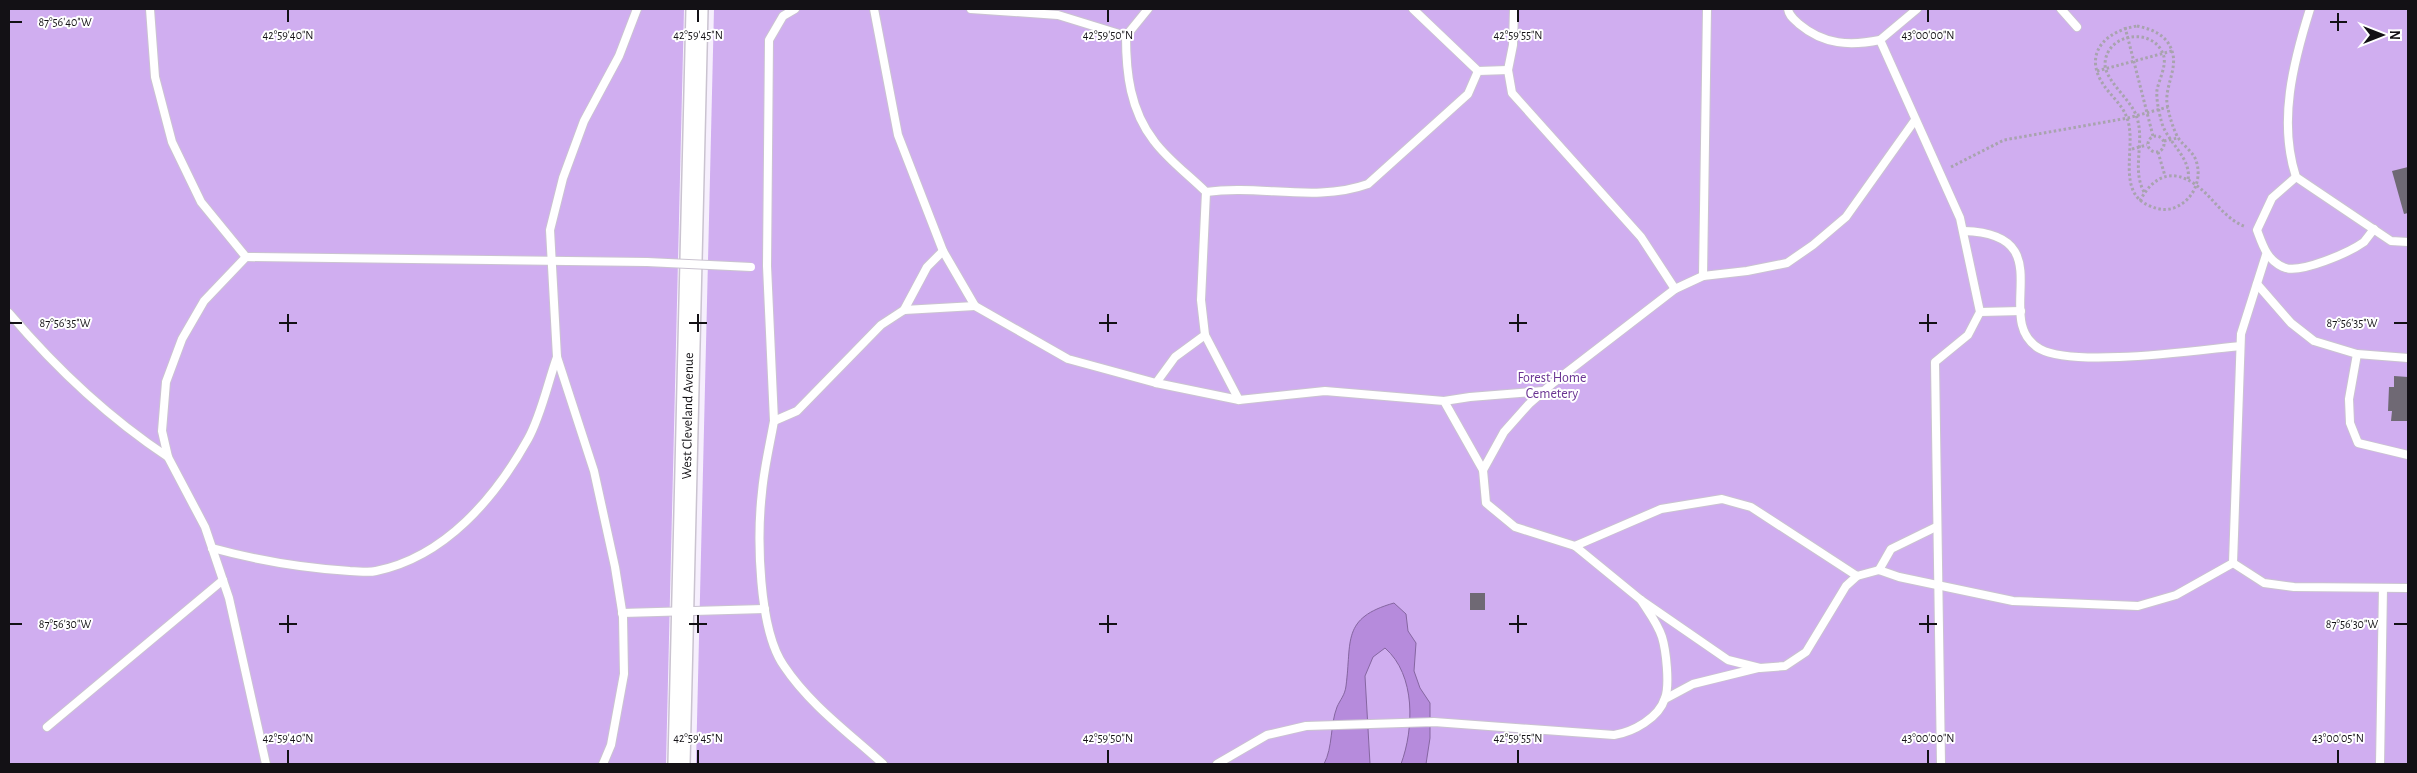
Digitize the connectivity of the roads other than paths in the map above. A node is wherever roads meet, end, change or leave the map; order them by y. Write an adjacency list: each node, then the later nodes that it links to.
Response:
1 (150, 9): 29 (lane)
2 (637, 9): 30 (lane)
3 (697, 9): 66 (street, West Cleveland Avenue)
4 (795, 9): 31 (lane)
5 (874, 9): 27 (lane)
6 (971, 9): 15 (lane)
7 (1148, 9): 17 (lane)
8 (1413, 9): 20 (lane)
9 (1514, 9): 19 (lane)
10 (1707, 9): 32 (lane)
11 (1788, 9): 18 (lane)
12 (1917, 9): 18 (lane)
13 (2061, 9): 16 (lane)
14 (2310, 9): 22 (lane)
15 (1059, 12): 17 (lane)
16 (2077, 27)
17 (1126, 36): 23 (lane)
18 (1880, 40): 21 (lane)
19 (1508, 70): 20 (lane); 34 (lane)
20 (1478, 71): 23 (lane)
21 (1915, 120): 25 (lane); 32 (lane)
22 (2296, 177): 24 (lane); 28 (lane)
23 (1206, 192): 40 (lane)
24 (2374, 230): 26 (lane); 28 (lane)
25 (1964, 231): 37 (lane); 38 (lane)
26 (2408, 242)
27 (943, 251): 35 (lane); 36 (lane)
28 (2266, 255): 33 (lane)
29 (246, 256): 30 (lane); 51 (lane)
30 (552, 261): 31 (lane, bridge); 43 (lane)
31 (767, 266): 49 (lane)
32 (1703, 276): 34 (lane)
33 (2256, 284): 41 (lane); 42 (lane)
34 (1675, 289): 46 (lane)
35 (975, 306): 36 (lane); 45 (lane)
36 (904, 310): 49 (lane)
37 (2021, 311): 38 (lane); 41 (lane)
38 (1980, 312): 53 (lane)
39 (9, 313): 51 (lane)
40 (1205, 335): 45 (lane); 47 (lane)
41 (2240, 346): 56 (lane)
42 (2357, 354): 44 (lane); 50 (lane)
43 (557, 357): 55 (lane); 65 (lane)
44 (2408, 358)
45 (1156, 383): 47 (lane)
46 (1543, 391): 48 (lane); 52 (lane)
47 (1239, 400): 48 (lane)
48 (1444, 401): 52 (lane)
49 (774, 421): 64 (lane)
50 (2408, 456)
51 (168, 457): 55 (lane)
52 (1483, 470): 54 (lane)
53 (1936, 527): 57 (lane); 60 (lane)
54 (1574, 546): 58 (lane); 63 (lane)
55 (212, 548): 59 (lane)
56 (2233, 563): 60 (lane); 61 (lane)
57 (1879, 570): 58 (lane); 60 (lane)
58 (1857, 576): 67 (lane)
59 (223, 580): 69 (lane); 70 (lane)
60 (1937, 586): 75 (lane)
61 (2383, 588): 62 (lane); 76 (lane)
62 (2408, 588)
63 (1641, 600): 67 (lane); 68 (lane)
64 (765, 609): 66 (lane); 73 (lane)
65 (622, 613): 66 (lane); 71 (lane)
66 (683, 613): 72 (street, West Cleveland Avenue)
67 (1760, 668): 68 (lane)
68 (1665, 699): 74 (lane)
69 (47, 727)
70 (266, 764)
71 (603, 764)
72 (679, 764)
73 (883, 764)
74 (1217, 764)
75 (1941, 764)
76 (2380, 764)

